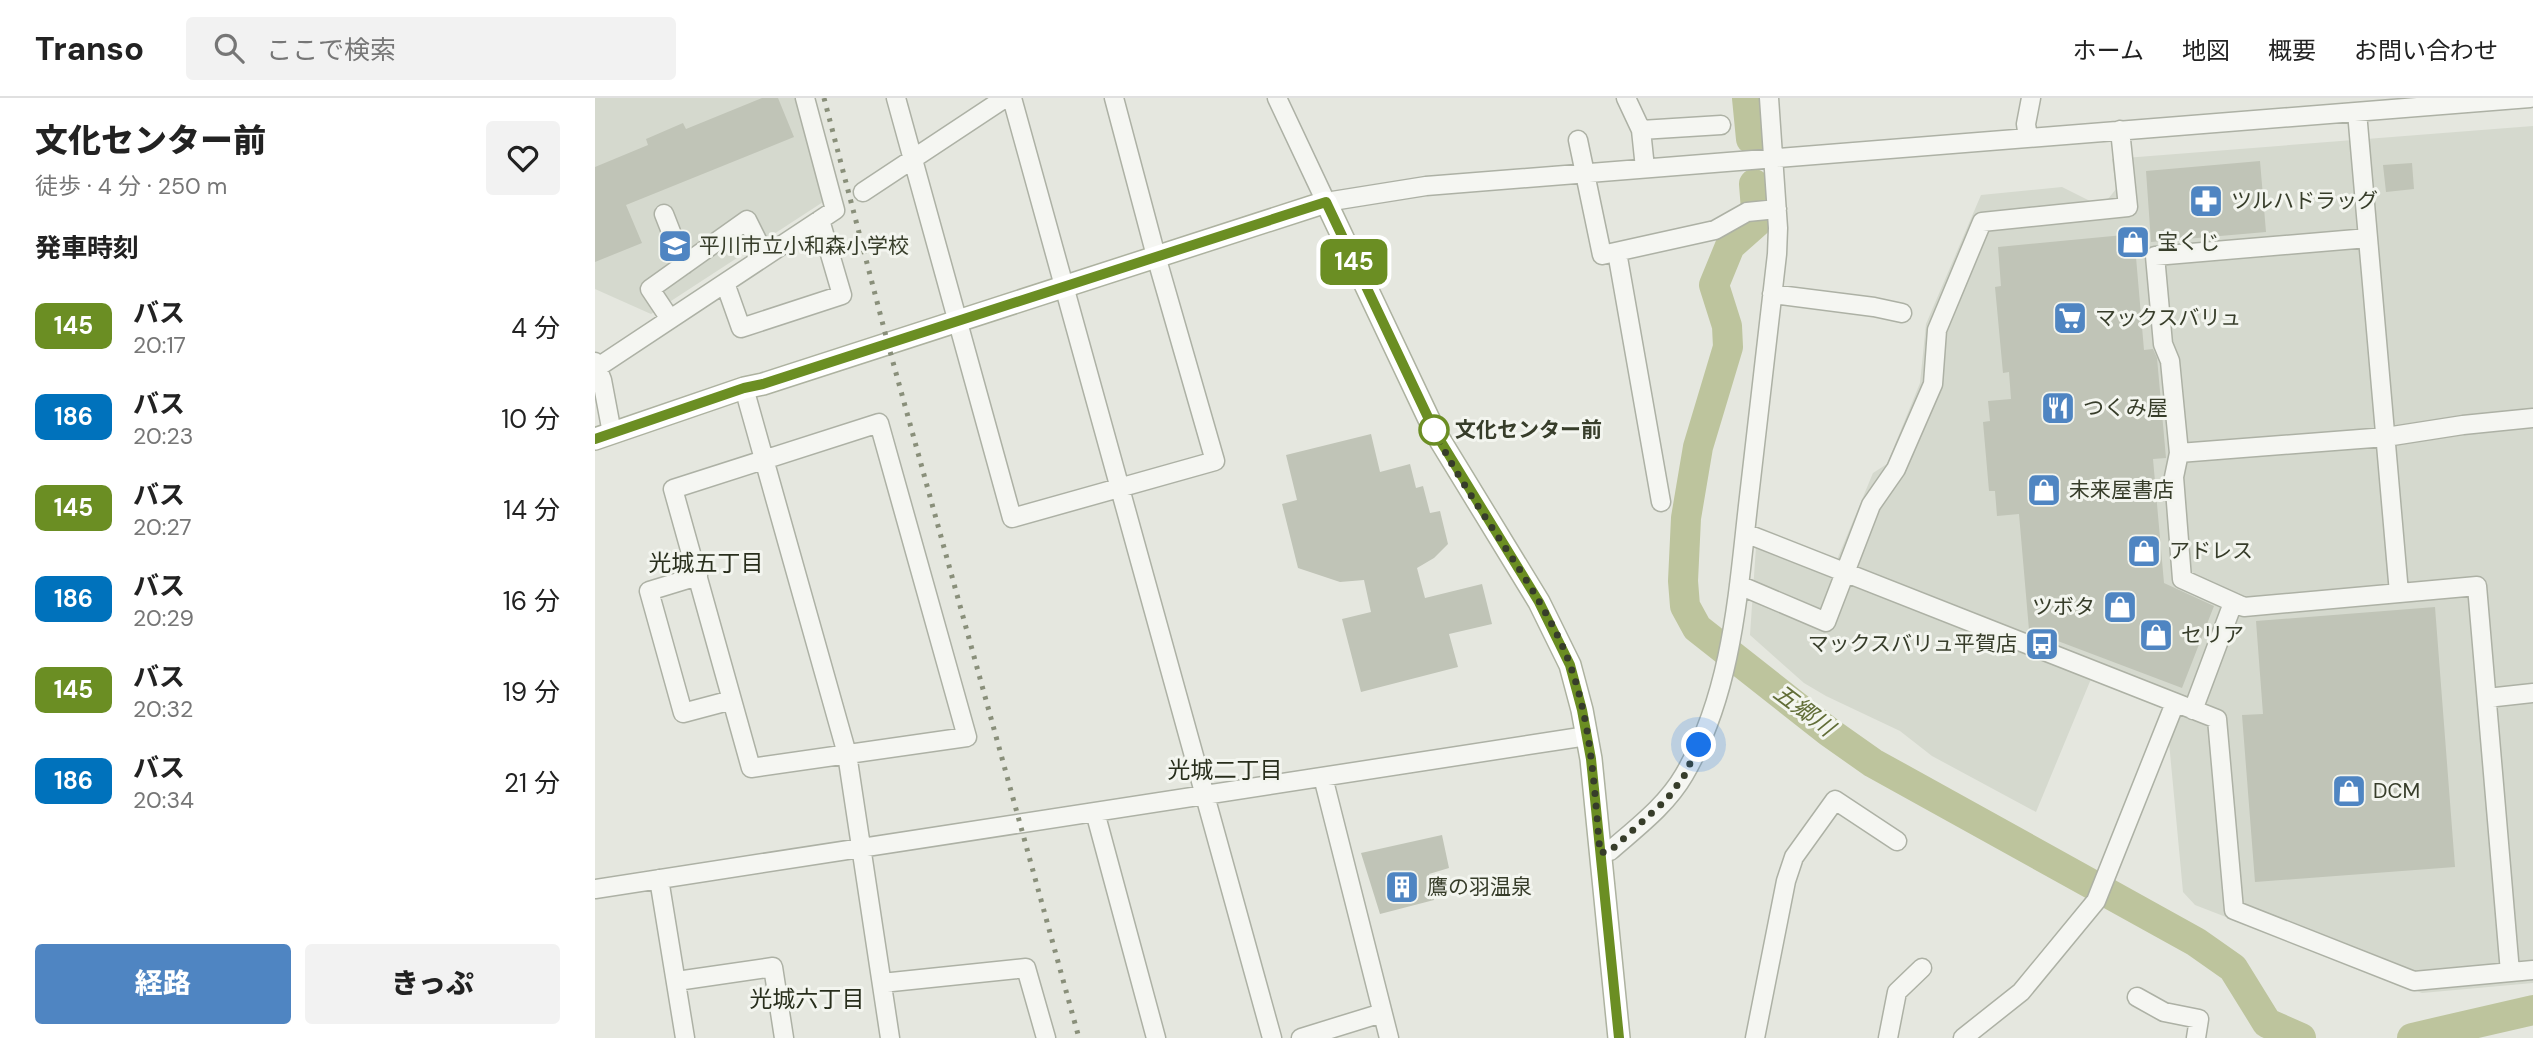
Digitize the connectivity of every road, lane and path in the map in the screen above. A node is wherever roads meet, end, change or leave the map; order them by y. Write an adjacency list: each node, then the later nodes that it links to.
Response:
1 (805, 98): 25 (street)
2 (896, 98): 18 (street)
3 (1005, 98): 18 (street)
4 (1012, 98): 32 (street)
5 (1114, 98): 29 (street)
6 (1277, 98): 22 (street)
7 (1626, 98): 13 (street)
8 (1769, 98): 17 (street)
9 (2031, 98): 15 (street)
10 (2530, 98): 11 (street)
11 (2357, 112): 14 (street); 26 (street)
12 (1721, 125): 13 (street)
13 (1641, 130): 19 (street)
14 (2120, 130): 15 (street); 47 (street)
15 (2028, 138): 17 (street)
16 (1578, 140): 20 (street)
17 (1773, 158): 19 (street); 23 (street)
18 (913, 159): 21 (street); 36 (street)
19 (1645, 168): 20 (street)
20 (1585, 173): 22 (street); 27 (street)
21 (863, 192)
22 (1326, 202): 29 (main road); 57 (main road)
23 (1771, 209): 27 (street); 33 (street)
24 (664, 214): 30 (street)
25 (820, 220): 28 (street); 31 (street)
26 (2368, 237): 41 (street); 42 (street)
27 (1617, 252): 45 (street)
28 (765, 256): 30 (street); 31 (street)
29 (1156, 256): 32 (main road); 44 (street)
30 (684, 265): 35 (street)
31 (725, 283): 35 (street)
32 (1064, 287): 36 (main road); 44 (street)
33 (1772, 294): 34 (street); 46 (street)
34 (1902, 313)
35 (670, 319): 37 (street)
36 (957, 321): 38 (main road); 44 (street)
37 (596, 366): 40 (street)
38 (744, 388): 40 (main road); 43 (street)
39 (2533, 418): 41 (street)
40 (603, 436)
41 (2386, 437): 42 (street); 50 (street)
42 (2179, 453): 51 (street)
43 (765, 459): 48 (street); 58 (street); 58 (street)
44 (1120, 488): 60 (street)
45 (1661, 502)
46 (1745, 533): 47 (street); 49 (street)
47 (1845, 572): 49 (street); 55 (street)
48 (698, 576): 54 (street); 54 (street)
49 (1739, 585): 64 (street)
50 (2399, 593): 51 (street); 53 (street)
51 (2234, 603): 56 (street)
52 (2533, 694): 53 (street)
53 (2487, 698): 69 (street)
54 (732, 700): 58 (street)
55 (2175, 703): 56 (street); 85 (street)
56 (2193, 709): 69 (street)
57 (1587, 736): 59 (street); 64 (main road)
58 (847, 754): 63 (street)
59 (1323, 777): 60 (street); 73 (street)
60 (1204, 794): 61 (street); 79 (street)
61 (1095, 812): 63 (street); 78 (street)
62 (1897, 841): 83 (street)
63 (862, 848): 65 (street); 71 (street)
64 (1600, 853): 82 (main road)
65 (659, 879): 66 (street); 70 (street)
66 (595, 889)
67 (1922, 968): 84 (street)
68 (2533, 970): 69 (street)
69 (2510, 972)
70 (677, 981): 74 (street); 75 (street)
71 (882, 983): 76 (street); 77 (street)
72 (2137, 997): 86 (street)
73 (1382, 1013): 80 (street); 81 (street)
74 (685, 1038)
75 (784, 1038)
76 (890, 1038)
77 (1046, 1038)
78 (1156, 1038)
79 (1272, 1038)
80 (1301, 1038)
81 (1389, 1038)
82 (1619, 1038)
83 (1755, 1038)
84 (1888, 1038)
85 (1963, 1038)
86 (2196, 1038)

